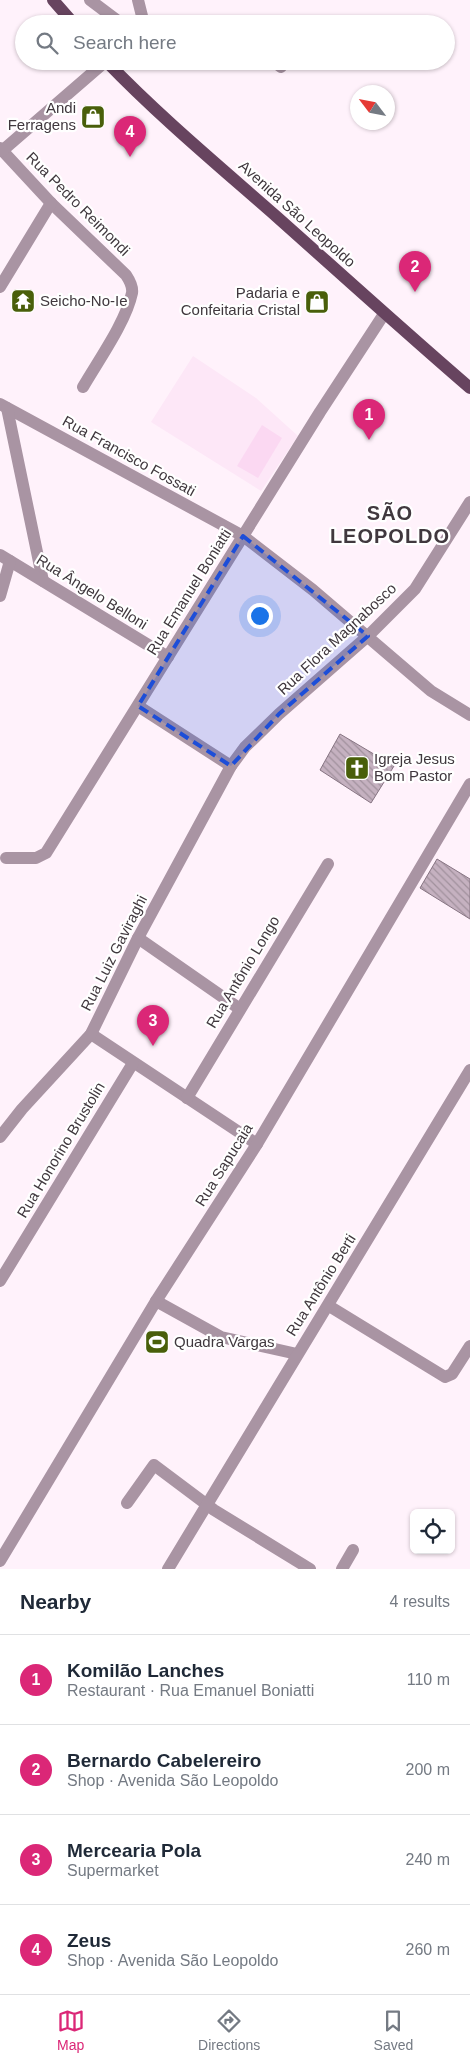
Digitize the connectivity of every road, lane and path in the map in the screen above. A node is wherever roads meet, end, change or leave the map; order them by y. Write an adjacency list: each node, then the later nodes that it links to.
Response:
1 (53, 0): 4 (main road)
2 (90, 0): 5 (street)
3 (138, 0): 6 (street)
4 (66, 15)
5 (110, 15)
6 (142, 15)
7 (95, 70): 9 (street)
8 (115, 70): 12 (main road, Avenida São Leopoldo)
9 (1, 149): 10 (street, Rua Pedro Reimondi)
10 (51, 203): 11 (street); 13 (street, Rua Pedro Reimondi)
11 (0, 287)
12 (384, 314): 14 (main road, Avenida São Leopoldo); 17 (street, Rua Emanuel Boniatti)
13 (83, 387)
14 (470, 388)
15 (4, 406): 17 (street, Rua Francisco Fossati); 19 (street)
16 (470, 502): 21 (street, Rua Flora Magnabosco)
17 (243, 536): 21 (street, Rua Francisco Fossati); 22 (street, Rua Emanuel Boniatti)
18 (5, 558): 19 (street, Rua Ângelo Belloni); 20 (street)
19 (43, 581): 22 (street, Rua Ângelo Belloni)
20 (0, 596)
21 (368, 636): 24 (street, Rua Francisco Fossati); 25 (street, Rua Flora Magnabosco)
22 (168, 657): 23 (street, Rua Emanuel Boniatti)
23 (138, 706): 25 (street); 27 (street, Rua Emanuel Boniatti)
24 (470, 715)
25 (231, 766): 29 (street, Rua Luiz Gaviraghi)
26 (470, 784): 36 (street, Rua Sapucaia)
27 (6, 858)
28 (328, 864): 30 (street, Rua Antônio Longo)
29 (138, 938): 30 (street); 31 (street, Rua Luiz Gaviraghi)
30 (240, 1009): 34 (street, Rua Antônio Longo)
31 (91, 1034): 32 (street); 35 (street, Rua Luiz Gaviraghi)
32 (133, 1062): 34 (street); 37 (street, Rua Honorino Brustolin)
33 (470, 1070): 39 (street, Rua Antônio Berti)
34 (187, 1098): 36 (street)
35 (0, 1136)
36 (257, 1144): 38 (street, Rua Sapucaia)
37 (0, 1281)
38 (156, 1301): 41 (street); 45 (street, Rua Sapucaia)
39 (328, 1306): 40 (street); 41 (street, Rua Antônio Berti)
40 (470, 1346)
41 (298, 1354): 43 (street, Rua Antônio Berti)
42 (127, 1503): 43 (street)
43 (207, 1504): 46 (street, Rua Antônio Berti); 47 (street)
44 (353, 1550): 48 (street)
45 (0, 1561)
46 (168, 1569)
47 (310, 1569)
48 (342, 1569)

